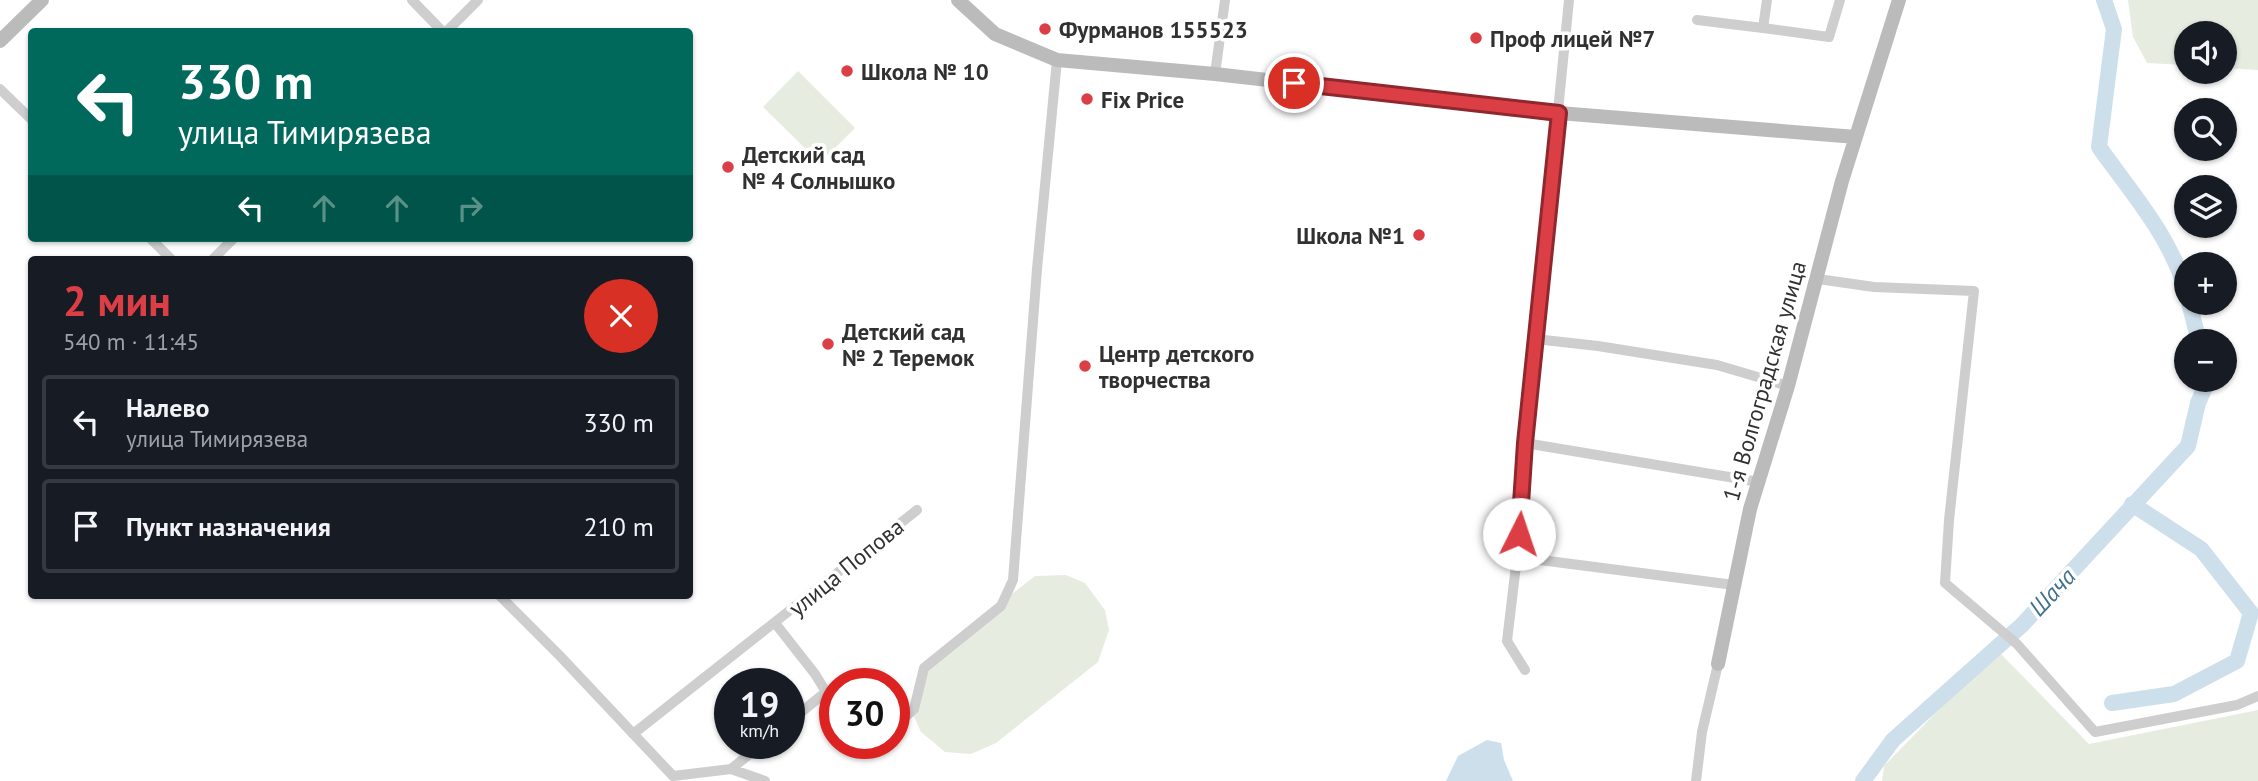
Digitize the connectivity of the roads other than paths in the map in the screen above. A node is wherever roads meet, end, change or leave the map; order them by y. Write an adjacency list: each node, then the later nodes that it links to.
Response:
1 (42, 0): 14 (street)
2 (412, 0): 12 (street)
3 (478, 0): 13 (street)
4 (958, 0): 15 (street)
5 (1225, 0): 16 (street)
6 (1569, 0): 18 (street)
7 (1767, 0): 11 (street)
8 (1840, 0): 11 (street)
9 (1899, 0): 20 (street, 1-я Волгоградская улица)
10 (1697, 20): 11 (street)
11 (1763, 27)
12 (441, 28)
13 (449, 28)
14 (0, 41)
15 (1057, 60): 16 (street); 39 (street)
16 (1215, 74): 18 (street)
17 (0, 89): 19 (street)
18 (1559, 113): 20 (street); 26 (street)
19 (28, 116)
20 (1856, 137): 25 (street, 1-я Волгоградская улица)
21 (154, 242): 23 (street)
22 (230, 242): 24 (street)
23 (168, 256)
24 (216, 256)
25 (1818, 279): 27 (street, 1-я Волгоградская улица); 37 (street)
26 (1535, 339): 27 (street); 28 (street)
27 (1788, 386): 29 (street, 1-я Волгоградская улица)
28 (1525, 443): 29 (street); 31 (street)
29 (1759, 482): 32 (street, 1-я Волгоградская улица)
30 (917, 510): 34 (street, улица Попова)
31 (1517, 556): 32 (street); 36 (street)
32 (1734, 585): 35 (street, 1-я Волгоградская улица)
33 (503, 599): 40 (street)
34 (775, 624): 38 (street, улица Попова); 40 (street, улица Попова)
35 (1718, 664): 44 (street, 1-я Волгоградская улица)
36 (1525, 670)
37 (2258, 696)
38 (805, 709)
39 (910, 713)
40 (633, 734): 42 (street)
41 (743, 759): 42 (street)
42 (731, 769): 43 (street)
43 (765, 781)
44 (1696, 781)

